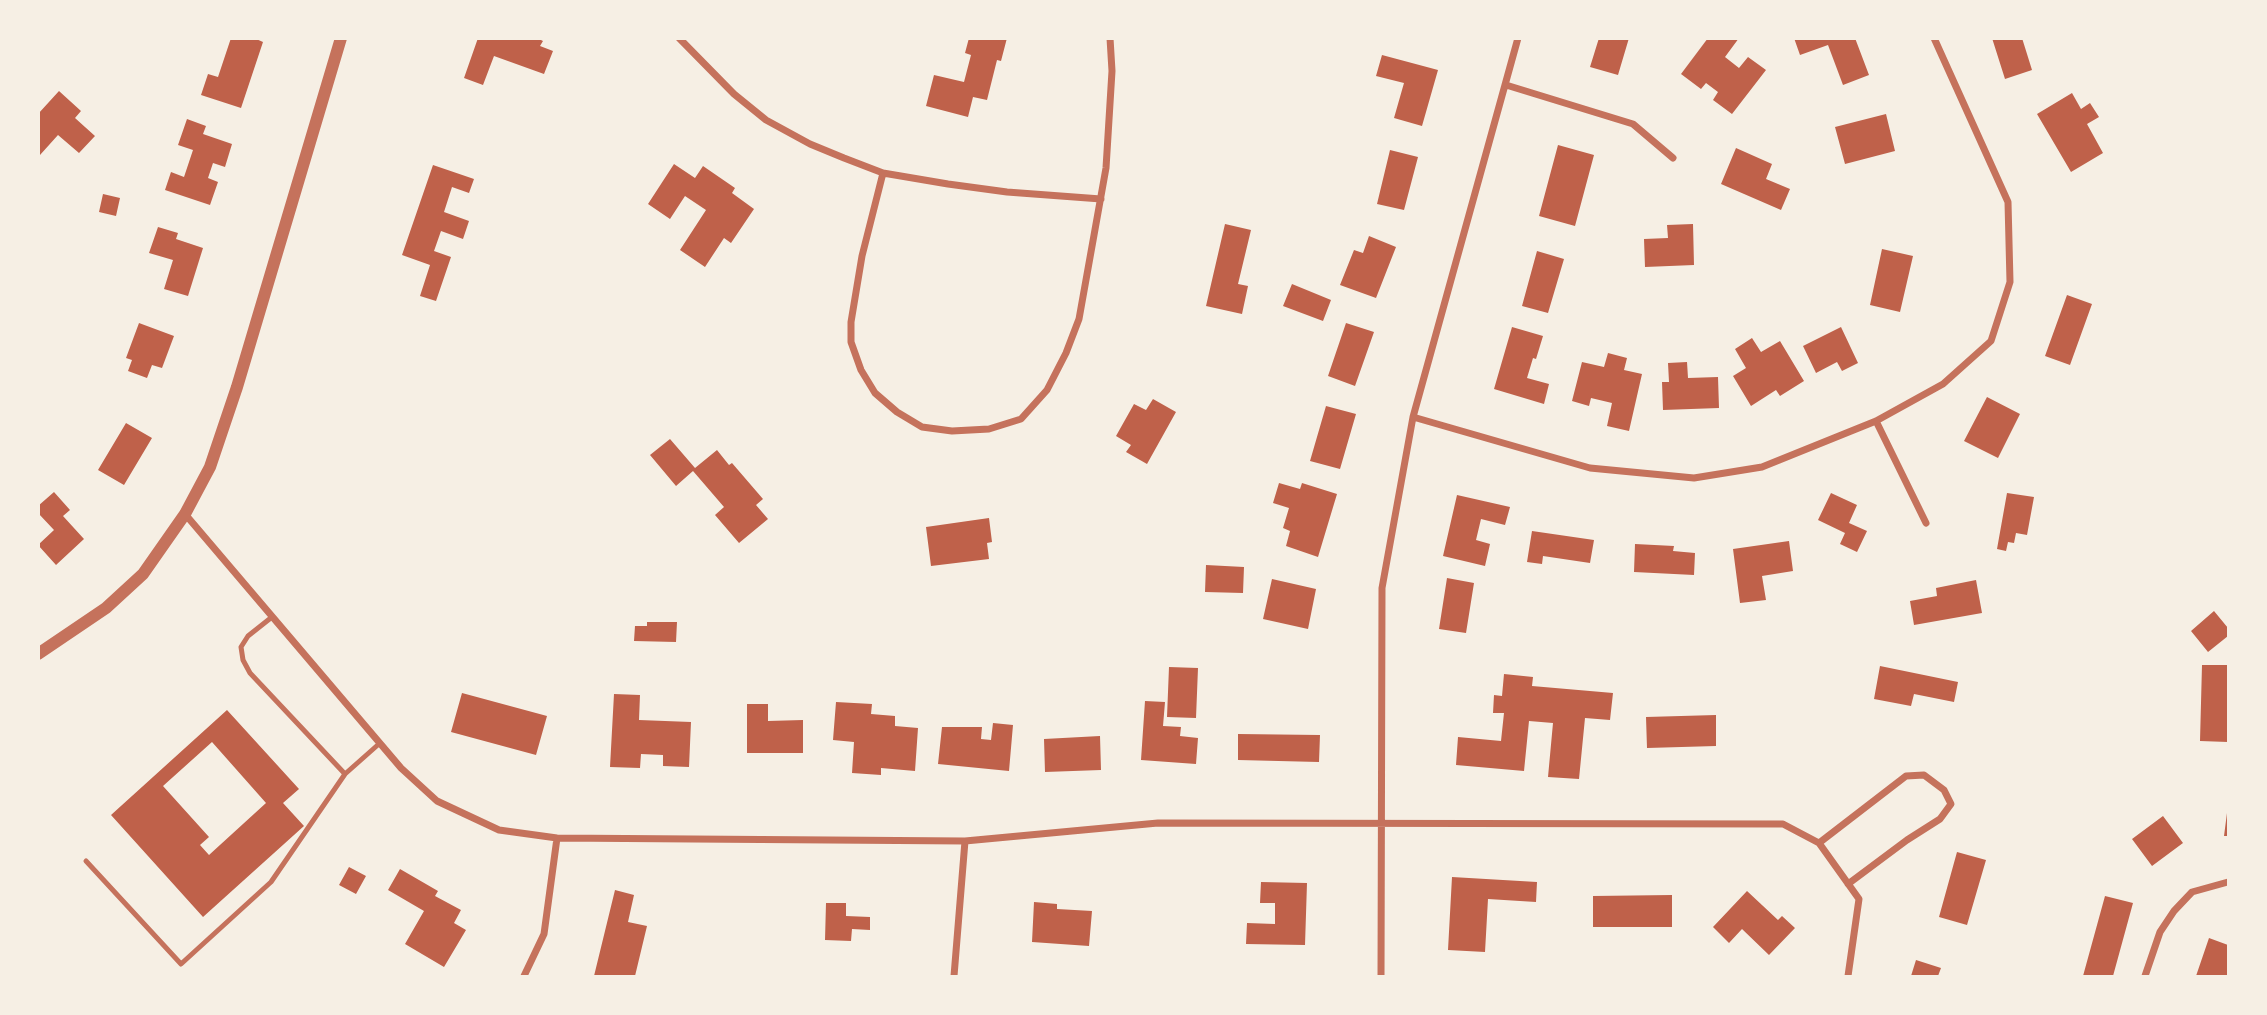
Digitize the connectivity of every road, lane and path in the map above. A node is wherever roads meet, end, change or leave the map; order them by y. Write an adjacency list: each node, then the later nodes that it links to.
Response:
1 (341, 38): 12 (street)
2 (679, 38): 8 (street)
3 (1110, 38): 9 (street)
4 (1518, 38): 6 (street)
5 (1934, 38): 11 (street)
6 (1506, 85): 7 (street); 10 (street)
7 (1672, 158)
8 (883, 173): 9 (street); 9 (street)
9 (1101, 198)
10 (1413, 417): 11 (street); 18 (street)
11 (1876, 421): 13 (street)
12 (185, 514): 14 (street); 15 (street)
13 (1926, 523)
14 (272, 617): 16 (street); 17 (lane)
15 (38, 654)
16 (380, 743): 17 (lane); 19 (street)
17 (345, 774): 22 (lane)
18 (1380, 824): 20 (street); 21 (street); 27 (street)
19 (557, 838): 20 (street); 25 (street)
20 (965, 841): 26 (street)
21 (1819, 843): 24 (street); 24 (street)
22 (86, 861)
23 (2228, 882): 29 (street)
24 (1848, 884): 28 (street)
25 (524, 976)
26 (954, 976)
27 (1381, 976)
28 (1848, 976)
29 (2145, 976)

